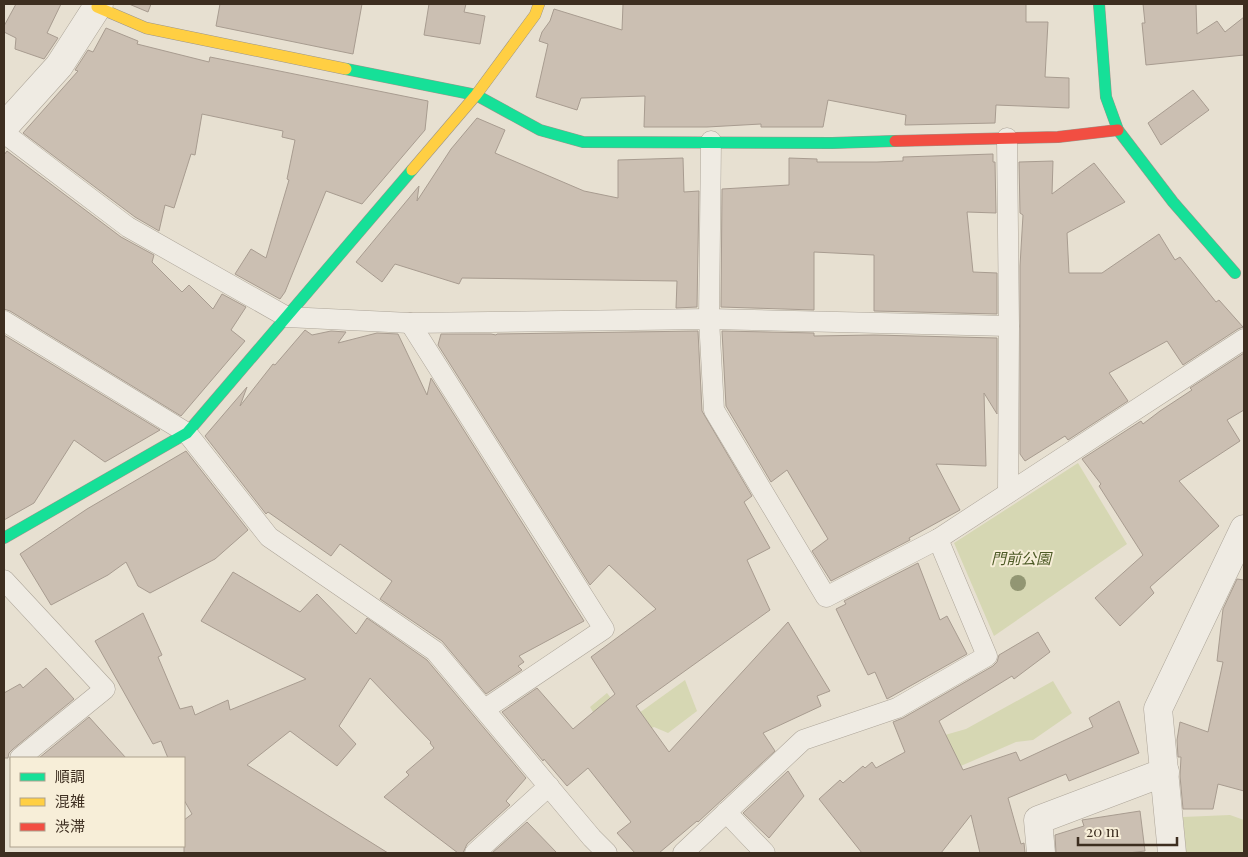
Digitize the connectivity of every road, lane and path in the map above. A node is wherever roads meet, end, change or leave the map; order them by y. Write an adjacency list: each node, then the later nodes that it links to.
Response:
1 (540, 4): 4 (street)
2 (1099, 4): 6 (street)
3 (98, 5): 4 (street); 5 (street)
4 (476, 95): 9 (street); 11 (street)
5 (4, 127)
6 (1118, 130): 8 (street); 10 (street)
7 (4, 133): 11 (lane)
8 (1007, 138): 9 (street); 15 (lane)
9 (711, 141): 12 (lane)
10 (1241, 277)
11 (286, 317): 14 (lane); 17 (street)
12 (709, 319): 14 (lane); 15 (lane); 21 (lane)
13 (4, 321): 17 (lane)
14 (410, 323): 23 (lane)
15 (1009, 326): 18 (lane)
16 (1244, 339): 18 (lane)
17 (188, 433): 20 (street); 23 (lane)
18 (1008, 492): 21 (lane)
19 (1244, 529): 25 (street)
20 (4, 538)
21 (938, 539): 27 (lane)
22 (4, 580): 24 (lane)
23 (485, 709): 26 (lane)
24 (22, 757)
25 (1165, 772): 32 (street); 33 (street)
26 (549, 786): 28 (lane); 29 (lane)
27 (726, 812): 30 (lane); 31 (lane)
28 (475, 853)
29 (607, 853)
30 (683, 853)
31 (765, 853)
32 (1041, 853)
33 (1172, 853)

